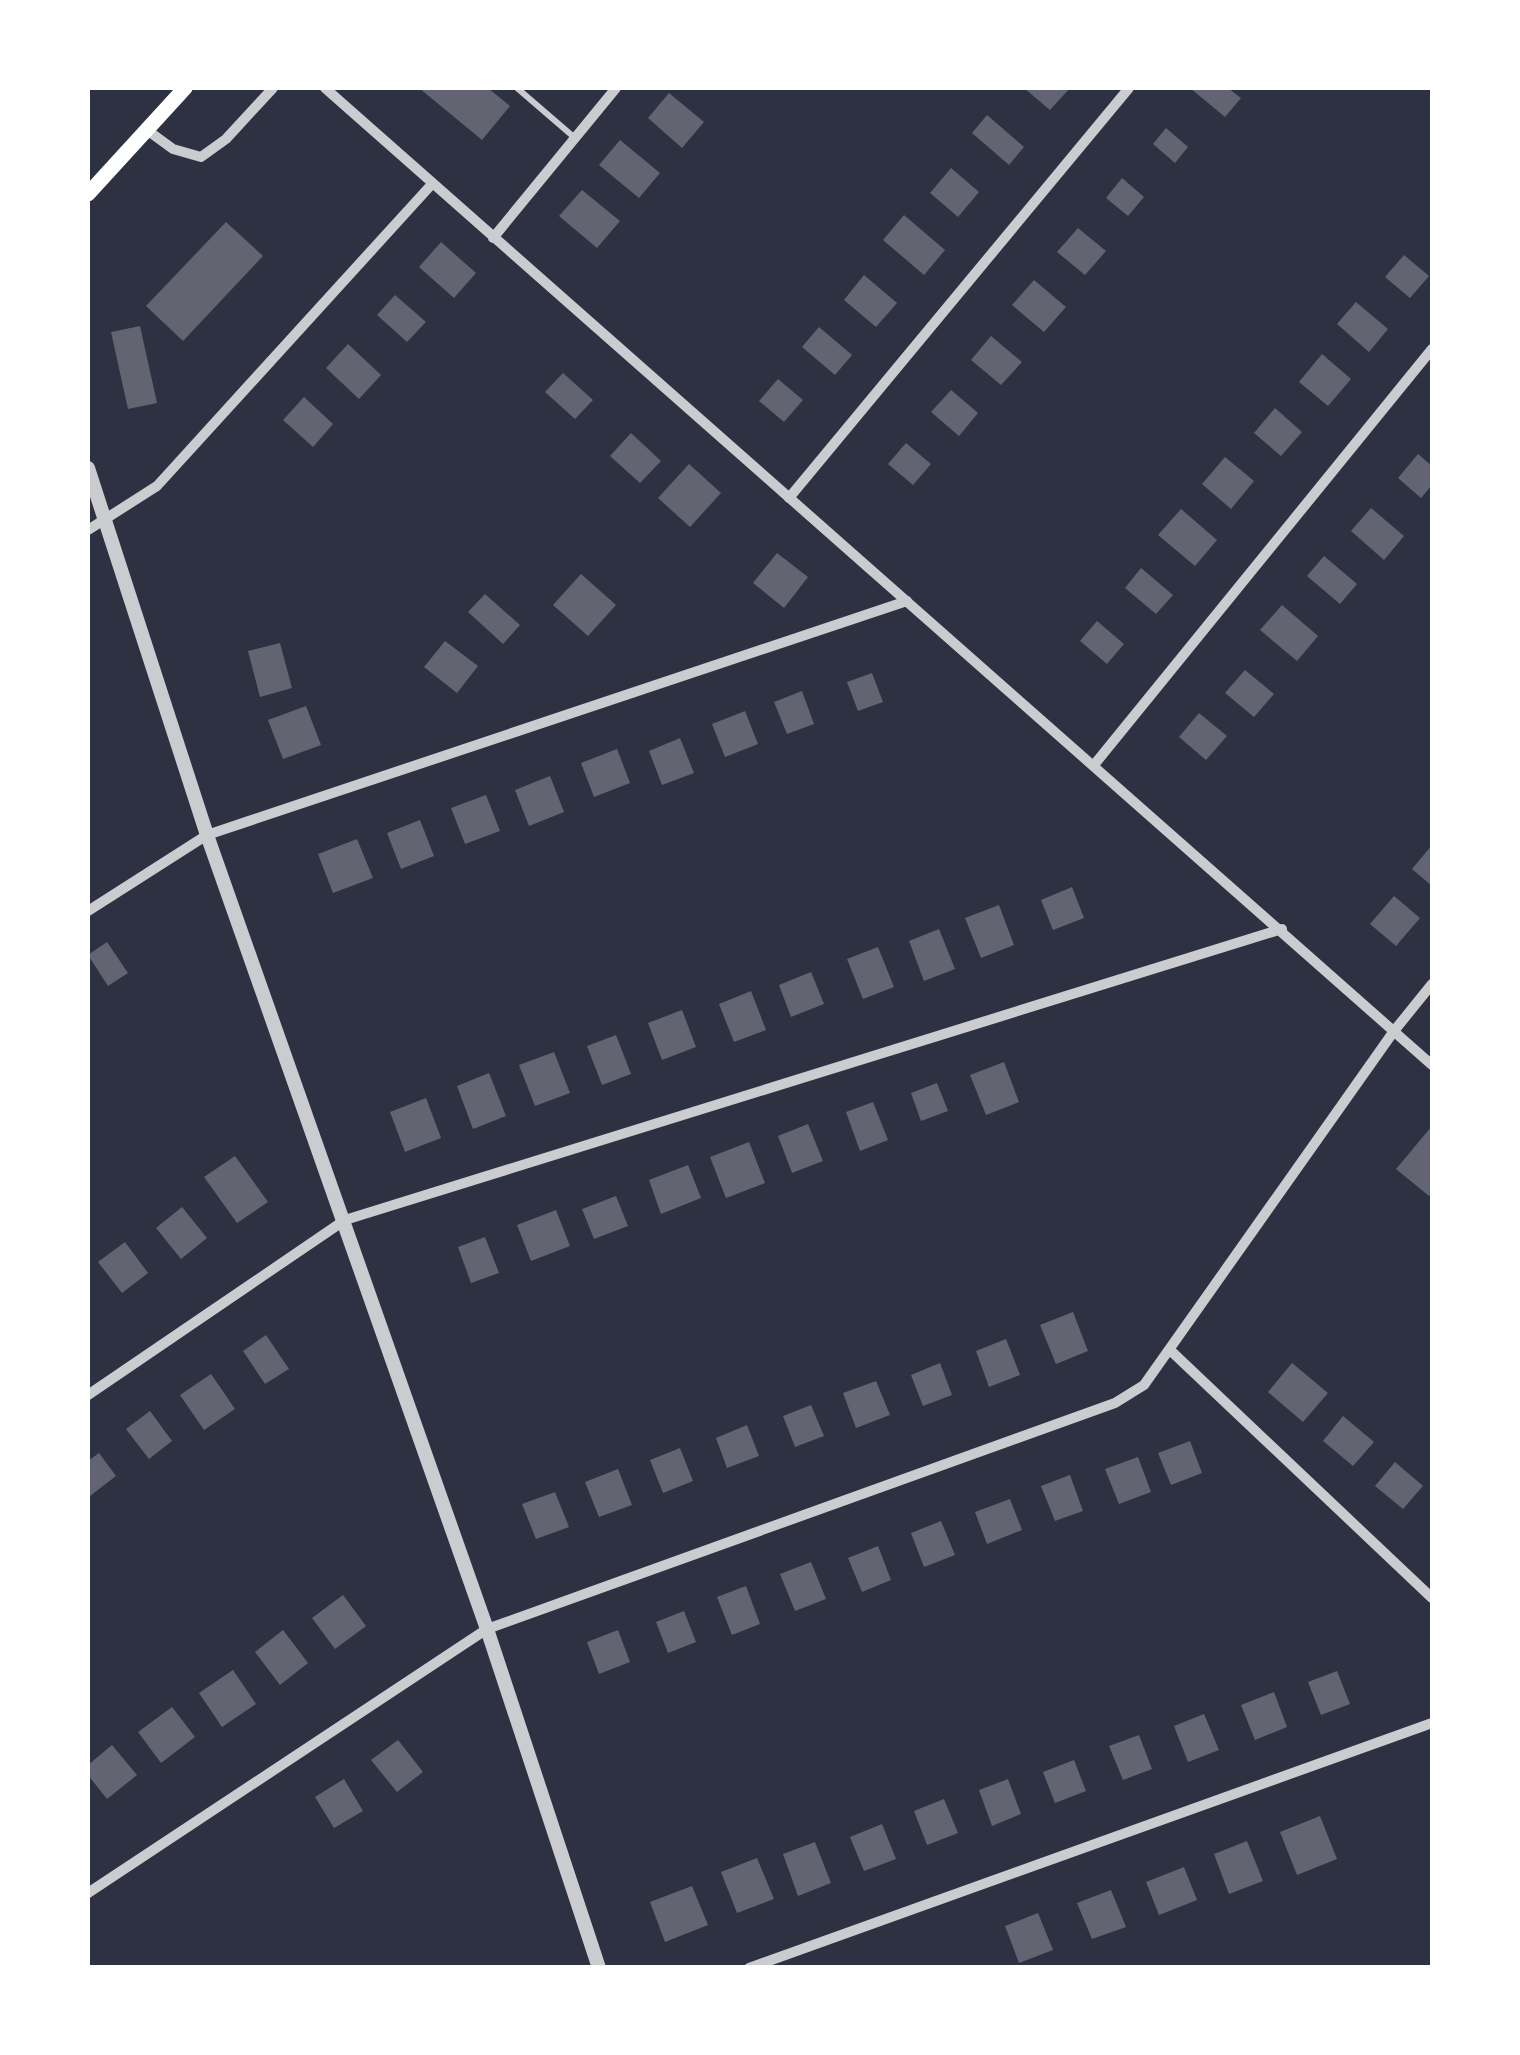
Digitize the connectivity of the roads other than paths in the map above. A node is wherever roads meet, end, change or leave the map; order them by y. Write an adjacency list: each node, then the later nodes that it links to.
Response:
1 (184, 88): 7 (main road)
2 (273, 88): 7 (street)
3 (324, 88): 9 (street)
4 (517, 88): 8 (lane)
5 (616, 88): 8 (street)
6 (1128, 88): 14 (street)
7 (148, 130): 10 (main road)
8 (574, 138): 11 (street)
9 (432, 184): 11 (street); 15 (street)
10 (88, 194)
11 (493, 238): 14 (street)
12 (1432, 349): 18 (street)
13 (88, 468): 15 (street)
14 (789, 498): 17 (street)
15 (104, 520): 16 (street); 19 (street)
16 (88, 530)
17 (907, 601): 18 (street); 19 (street)
18 (1094, 765): 21 (street)
19 (208, 835): 20 (street); 25 (street)
20 (88, 911)
21 (1282, 929): 23 (street); 25 (street)
22 (1432, 984): 23 (street)
23 (1394, 1030): 24 (street); 26 (street)
24 (1432, 1066)
25 (345, 1220): 27 (street); 29 (street)
26 (1170, 1350): 28 (street); 29 (street)
27 (88, 1395)
28 (1432, 1598)
29 (487, 1630): 31 (street); 32 (street)
30 (1432, 1723): 33 (street)
31 (88, 1893)
32 (599, 1968)
33 (748, 1968)

